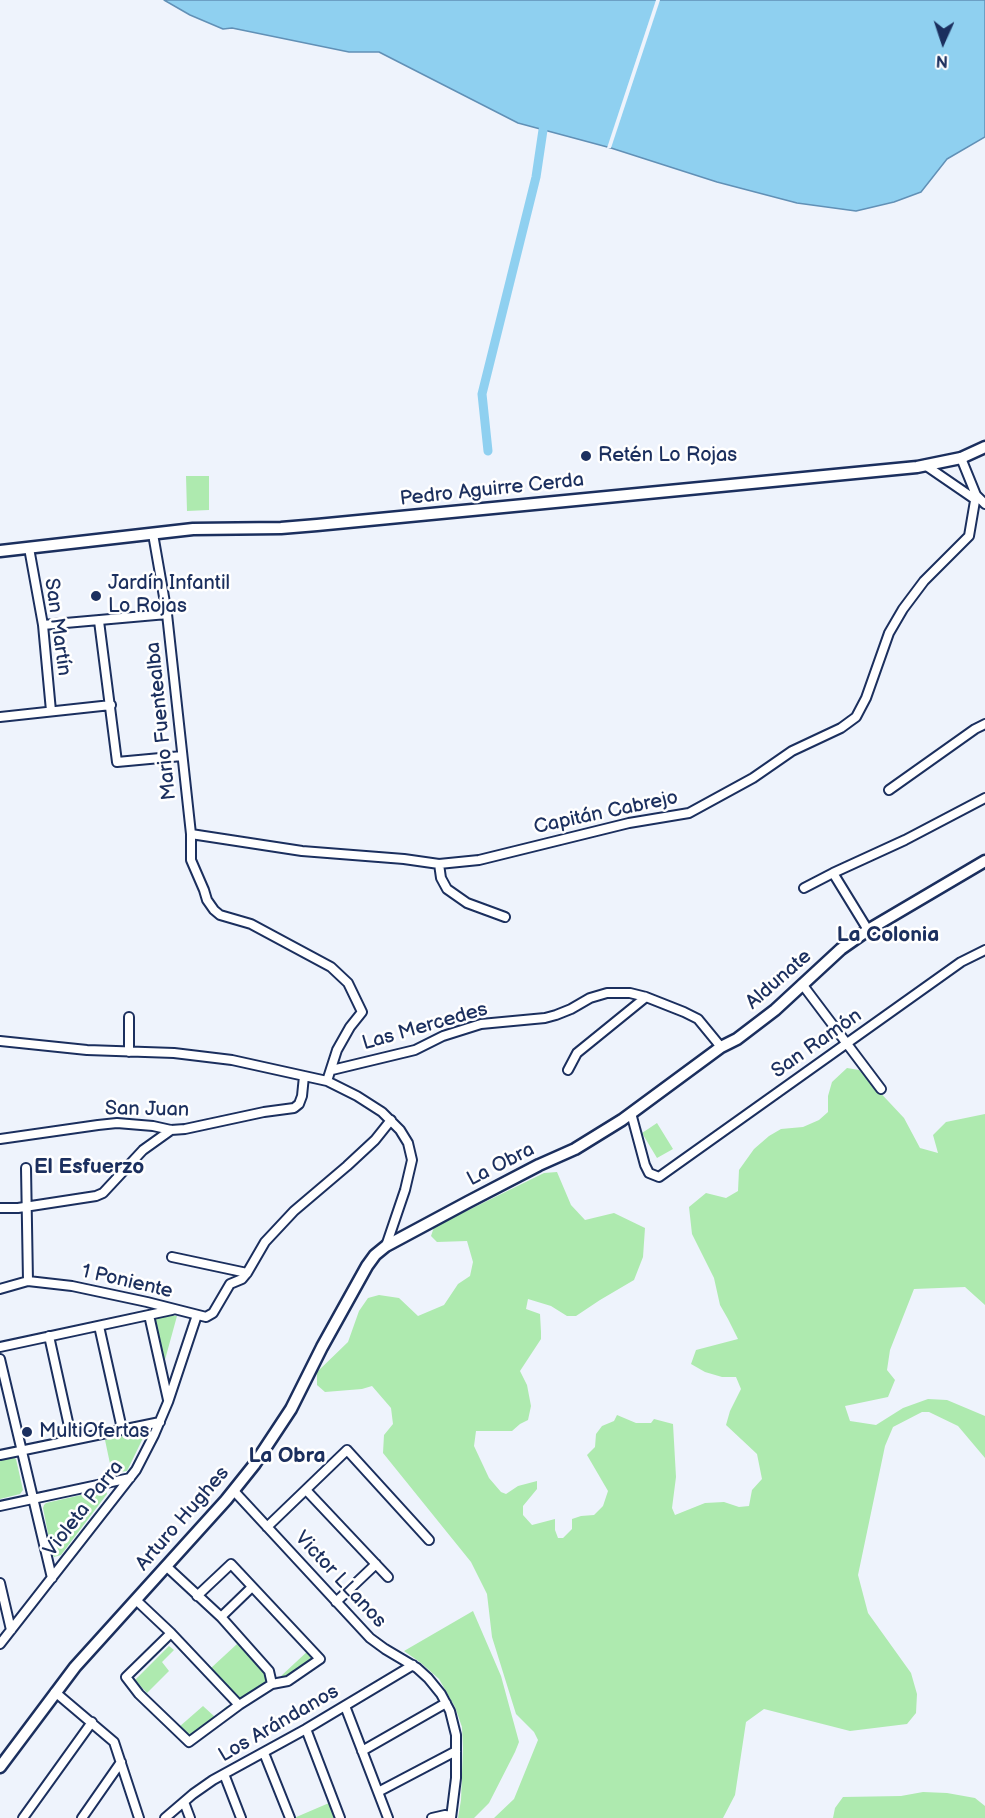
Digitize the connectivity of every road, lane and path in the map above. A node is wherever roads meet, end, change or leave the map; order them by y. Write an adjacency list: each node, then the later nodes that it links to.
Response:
1 (985, 447): 2 (street, Pedro Aguirre Cerda)
2 (961, 458): 3 (street, Pedro Aguirre Cerda); 4 (street)
3 (925, 465): 4 (street); 6 (street, Pedro Aguirre Cerda)
4 (976, 497): 5 (street); 21 (street, Capitán Cabrejo)
5 (985, 504)
6 (153, 534): 7 (street, Pedro Aguirre Cerda); 9 (street, Mario Fuentealba)
7 (29, 548): 8 (street, Pedro Aguirre Cerda); 11 (street, San Martín)
8 (0, 551)
9 (168, 614): 10 (street); 16 (street, Mario Fuentealba)
10 (99, 621): 11 (street); 12 (street)
11 (43, 625): 13 (street, San Martín)
12 (111, 705): 13 (street); 16 (street)
13 (51, 711): 14 (street)
14 (0, 717)
15 (985, 724): 17 (street)
16 (182, 756): 19 (street, Mario Fuentealba)
17 (889, 790)
18 (985, 798): 22 (street)
19 (191, 834): 21 (street, Capitán Cabrejo); 34 (street, Mario Fuentealba)
20 (985, 861): 25 (street, Aldunate)
21 (439, 864): 24 (street)
22 (832, 873): 23 (street); 25 (street)
23 (804, 888)
24 (505, 917)
25 (868, 930): 27 (street, Aldunate)
26 (985, 950): 31 (street, San Ramón)
27 (802, 984): 31 (street); 32 (street, Aldunate)
28 (646, 997): 32 (street, Las Mercedes); 34 (street, Las Mercedes); 35 (street)
29 (129, 1017): 33 (street)
30 (0, 1041): 33 (street)
31 (846, 1044): 38 (street); 39 (street, San Ramón)
32 (722, 1047): 39 (street, Aldunate)
33 (129, 1052): 36 (street)
34 (332, 1070): 37 (street)
35 (568, 1070)
36 (304, 1076): 37 (street); 41 (street, San Juan)
37 (327, 1081): 40 (street)
38 (881, 1089)
39 (631, 1113): 46 (street, La Obra)
40 (391, 1120): 46 (street); 49 (street, 1 Poniente)
41 (171, 1130): 42 (street, San Juan); 44 (street)
42 (0, 1139)
43 (26, 1168): 44 (street)
44 (26, 1206): 45 (street); 50 (street)
45 (0, 1208)
46 (386, 1246): 68 (street, Arturo Hughes)
47 (172, 1257): 48 (street)
48 (232, 1269): 49 (street); 51 (street, 1 Poniente)
49 (247, 1273): 51 (street, 1 Poniente)
50 (28, 1281): 52 (street, 1 Poniente); 53 (street, 1 Poniente)
51 (230, 1284): 55 (street, 1 Poniente)
52 (0, 1288)
53 (175, 1310): 54 (street); 55 (street, 1 Poniente)
54 (149, 1315): 56 (street); 60 (street)
55 (197, 1315): 60 (street, Violeta Parra)
56 (99, 1326): 57 (street); 62 (street)
57 (49, 1336): 58 (street); 63 (street)
58 (0, 1347)
59 (0, 1359): 64 (street)
60 (168, 1401): 61 (street, Violeta Parra)
61 (160, 1422): 62 (street); 66 (street, Violeta Parra)
62 (122, 1429): 63 (street)
63 (72, 1440): 64 (street)
64 (22, 1451): 65 (street); 69 (street)
65 (0, 1455)
66 (130, 1478): 69 (street); 76 (street, Violeta Parra)
67 (306, 1490): 71 (street); 72 (street); 73 (street)
68 (234, 1491): 71 (street, Victor LLanos); 74 (street, Arturo Hughes)
69 (33, 1499): 70 (street); 76 (street)
70 (0, 1506)
71 (267, 1527): 81 (street, Victor LLanos)
72 (429, 1540)
73 (376, 1564): 75 (street); 81 (street)
74 (166, 1566): 79 (street); 80 (street, Arturo Hughes)
75 (388, 1577)
76 (52, 1578): 83 (street, Violeta Parra)
77 (0, 1583): 83 (street)
78 (252, 1587): 79 (street); 82 (street); 87 (street)
79 (197, 1596): 82 (street)
80 (136, 1600): 84 (street); 88 (street, Arturo Hughes)
81 (336, 1602): 86 (street, Victor LLanos)
82 (221, 1617): 87 (street)
83 (11, 1630): 85 (street, Violeta Parra)
84 (171, 1633): 90 (street); 90 (street)
85 (0, 1644)
86 (413, 1665): 89 (street, Victor LLanos); 91 (street, Los Arándanos)
87 (272, 1684): 90 (street)
88 (55, 1692): 92 (street); 98 (street, Arturo Hughes)
89 (446, 1703): 94 (street); 95 (street, Victor LLanos)
90 (239, 1705)
91 (345, 1706): 93 (street, Los Arándanos); 94 (street)
92 (92, 1722): 97 (street); 103 (street)
93 (306, 1729): 96 (street, Los Arándanos); 110 (street)
94 (362, 1751): 100 (street)
95 (456, 1751): 100 (street); 102 (street, Victor LLanos)
96 (264, 1753): 99 (street, Los Arándanos); 109 (street)
97 (121, 1762): 104 (street); 105 (street)
98 (0, 1767)
99 (224, 1774): 101 (street, Los Arándanos); 108 (street)
100 (378, 1792): 111 (street)
101 (184, 1802): 106 (street, Los Arándanos); 107 (street)
102 (451, 1817): 112 (street)
103 (23, 1818)
104 (82, 1818)
105 (140, 1818)
106 (165, 1818)
107 (190, 1818)
108 (241, 1818)
109 (290, 1818)
110 (340, 1818)
111 (388, 1818)
112 (432, 1818)

